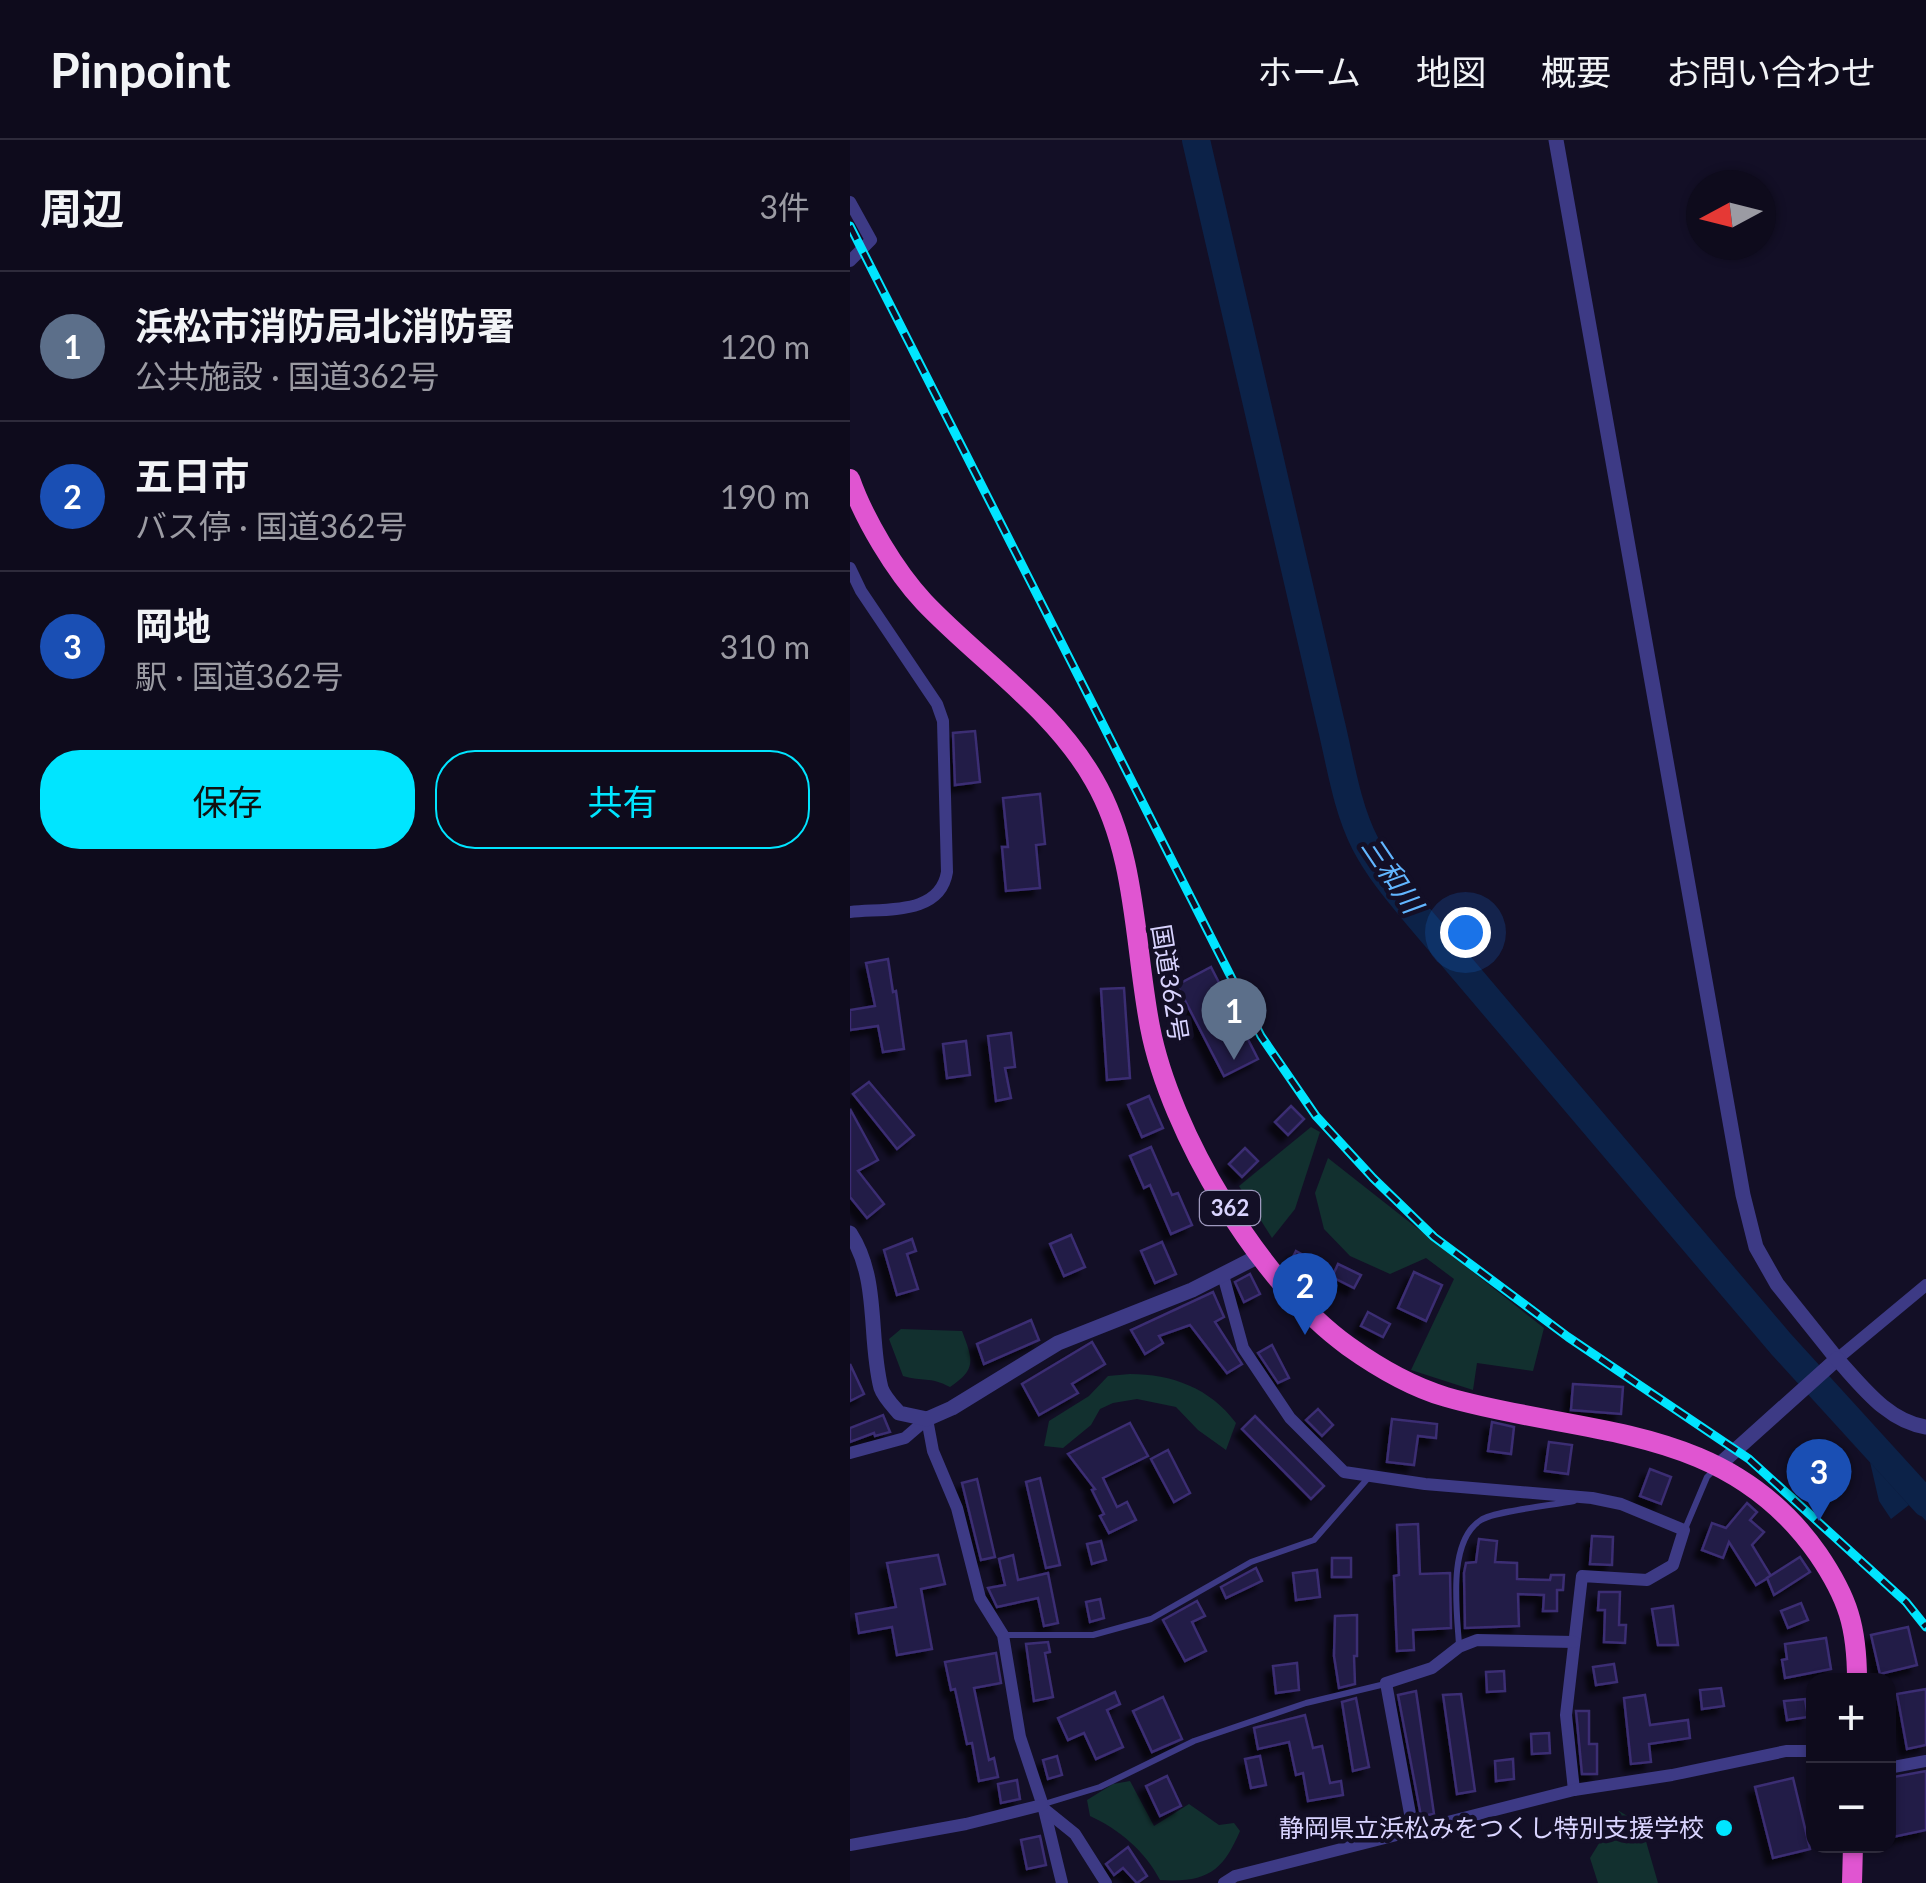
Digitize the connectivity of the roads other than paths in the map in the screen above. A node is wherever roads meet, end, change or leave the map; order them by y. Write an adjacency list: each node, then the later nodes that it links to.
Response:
1 (1556, 140): 11 (street)
2 (850, 202): 3 (street)
3 (850, 261)
4 (850, 479): 8 (highway, 国道362号 / 362)
5 (850, 568): 6 (street)
6 (850, 912)
7 (850, 1233): 12 (street)
8 (1259, 1256): 9 (street); 15 (highway, 国道362号 / 362)
9 (1223, 1275): 12 (street); 16 (street)
10 (1926, 1285): 11 (street)
11 (1833, 1364): 13 (street); 15 (street)
12 (927, 1419): 14 (street); 19 (street)
13 (1926, 1426)
14 (850, 1454)
15 (1720, 1465): 18 (lane); 22 (highway, 国道362号 / 362)
16 (1369, 1477): 17 (street); 19 (lane)
17 (1592, 1498): 18 (street); 21 (lane)
18 (1684, 1530): 20 (street)
19 (1003, 1635): 28 (street)
20 (1574, 1642): 21 (street); 27 (street)
21 (1459, 1647): 23 (street)
22 (1856, 1673)
23 (1386, 1684): 28 (lane); 29 (street)
24 (1806, 1751): 27 (street)
25 (1926, 1761): 26 (street)
26 (1896, 1767)
27 (1574, 1790): 29 (street)
28 (1043, 1807): 30 (street); 32 (street); 33 (street)
29 (1413, 1830): 34 (street)
30 (850, 1845)
31 (1853, 1853): 35 (highway)
32 (1062, 1883)
33 (1106, 1883)
34 (1224, 1883)
35 (1852, 1883)

